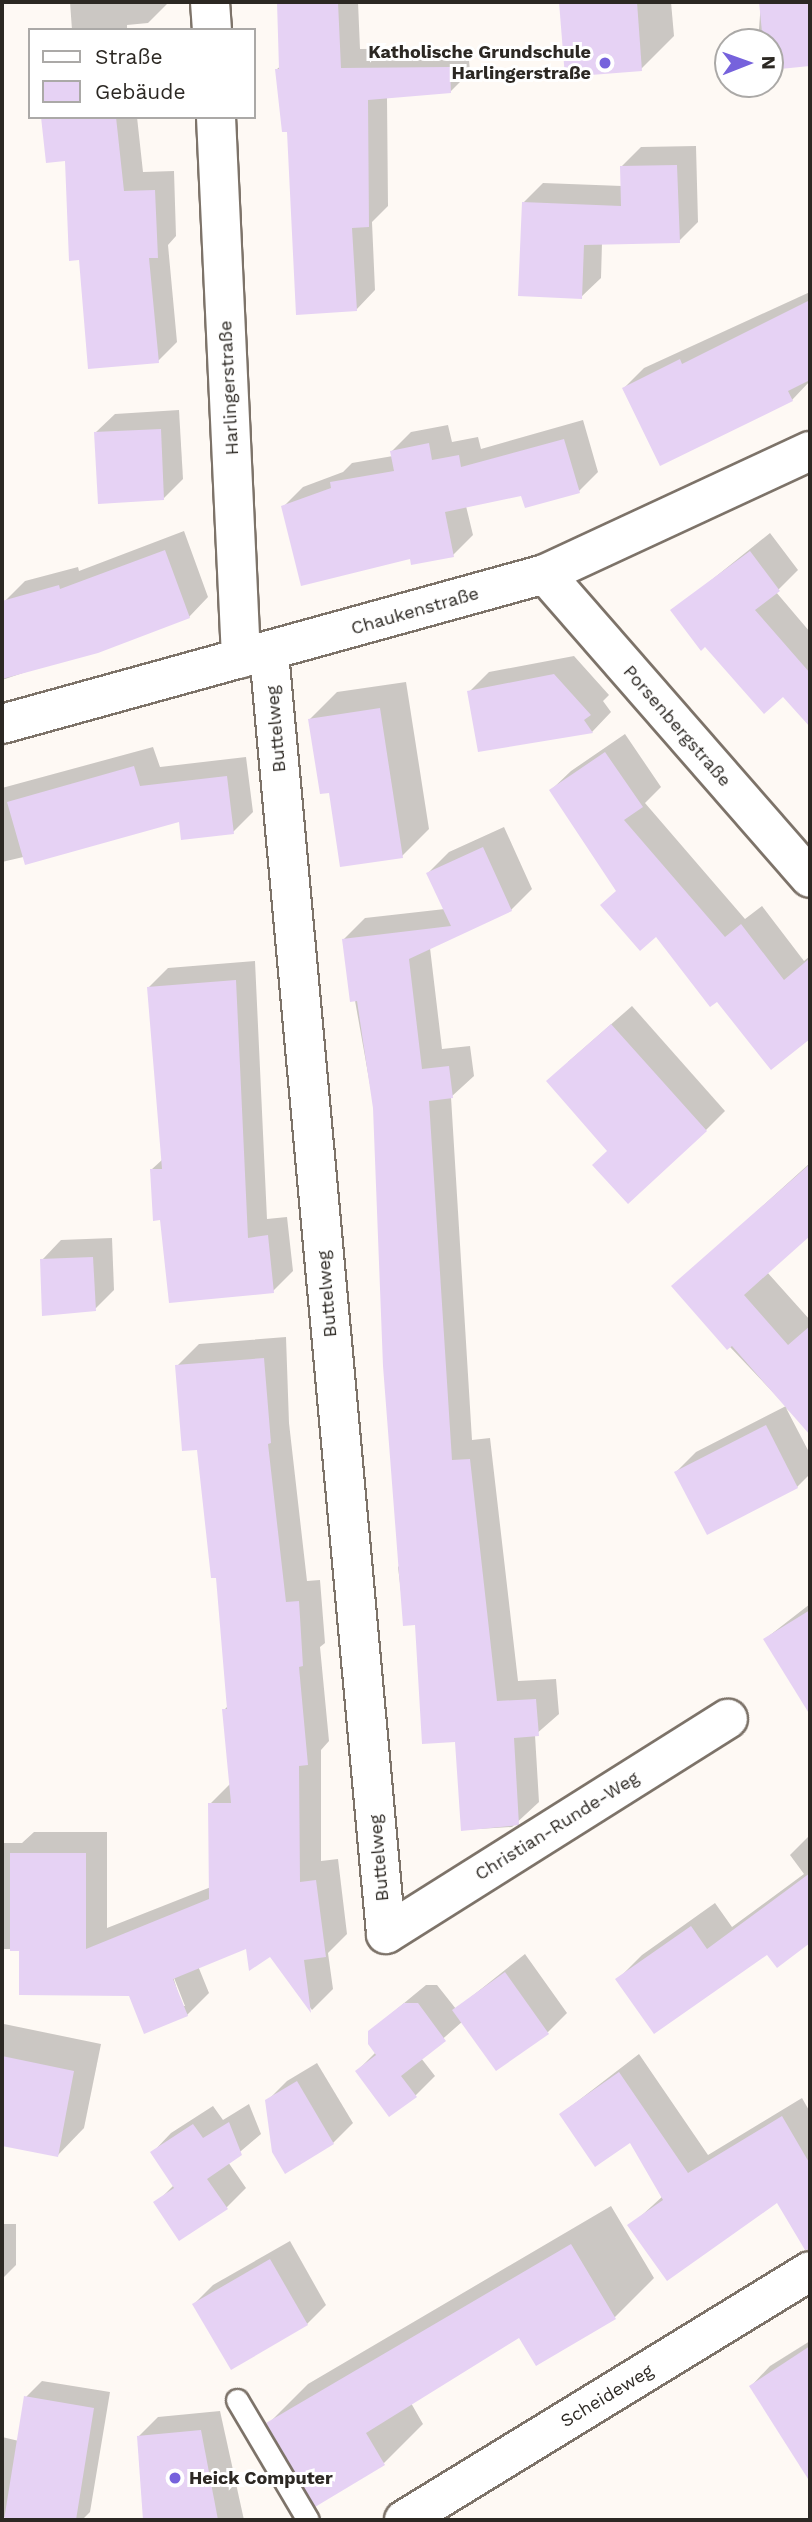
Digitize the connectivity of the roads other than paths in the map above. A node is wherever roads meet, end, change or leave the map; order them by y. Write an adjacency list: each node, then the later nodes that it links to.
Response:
1 (210, 2): 2 (street)
2 (212, 28)
3 (216, 119): 6 (street, Harlingerstraße)
4 (810, 451): 5 (street, Chaukenstraße)
5 (545, 574): 6 (street, Chaukenstraße); 8 (street, Porsenbergstraße)
6 (255, 656): 7 (street, Chaukenstraße); 10 (street, Buttelweg)
7 (2, 724)
8 (810, 878)
9 (728, 1719): 10 (street, Christian-Runde-Weg)
10 (386, 1934)
11 (810, 2272): 14 (street, Scheideweg)
12 (237, 2400): 13 (lane)
13 (308, 2520)
14 (404, 2520)

